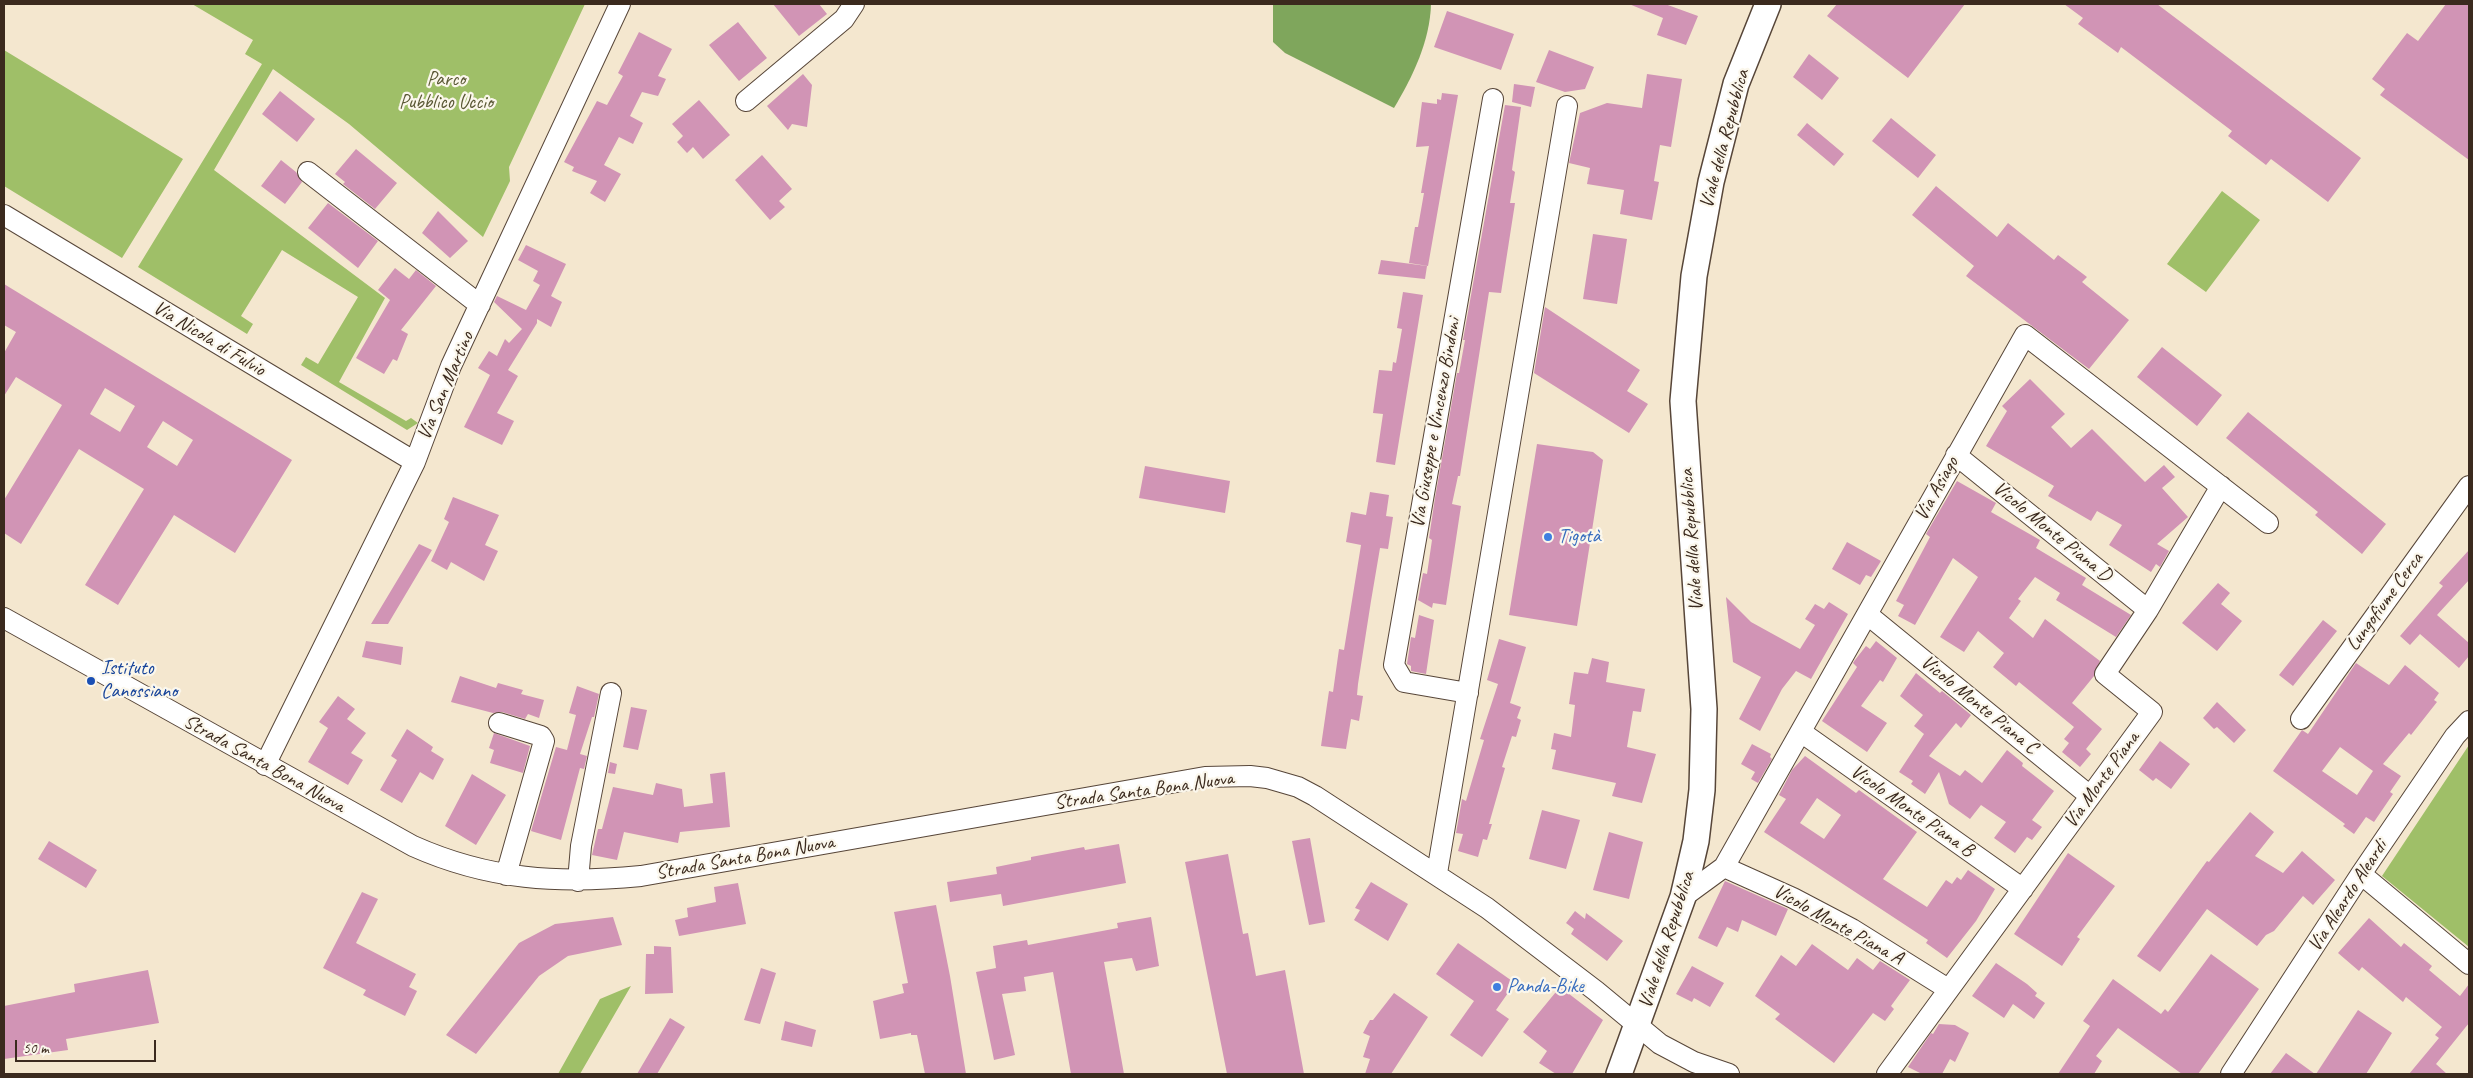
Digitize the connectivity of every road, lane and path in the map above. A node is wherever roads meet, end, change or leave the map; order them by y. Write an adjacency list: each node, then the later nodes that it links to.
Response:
1 (620, 4): 9 (street, Via San Martino)
2 (854, 4): 5 (street)
3 (1768, 4): 32 (main road, Viale della Repubblica)
4 (1493, 99): 19 (street, Via Giuseppe e Vincenzo Bindoni)
5 (746, 101)
6 (1567, 106): 19 (street)
7 (308, 172): 9 (street)
8 (4, 215): 11 (street, Via Nicola di Fulvio)
9 (480, 305): 11 (street, Via San Martino)
10 (1956, 455): 12 (street, Via Asiago); 15 (street, Vicolo Monte Piana D); 16 (street, Via Asiago)
11 (415, 462): 24 (street, Via San Martino)
12 (2221, 486): 14 (street, Via Asiago); 15 (street, Via Monte Piana)
13 (2469, 486): 20 (street, Lungofiume Cerca)
14 (2268, 523)
15 (2148, 610): 25 (street, Via Monte Piana)
16 (1868, 615): 23 (street, Via Asiago); 25 (street, Vicolo Monte Piana C)
17 (4, 618): 24 (street, Strada Santa Bona Nuova)
18 (611, 692): 30 (street)
19 (1468, 693): 27 (street)
20 (2301, 719)
21 (2469, 721): 28 (street, Via Aleardo Aleardi)
22 (499, 723): 29 (street)
23 (1801, 732): 26 (street, Via Asiago); 31 (street, Vicolo Monte Piana B)
24 (265, 765): 29 (street, Strada Santa Bona Nuova)
25 (2090, 796): 31 (street, Via Monte Piana)
26 (1724, 867): 32 (street, Via Asiago); 34 (street, Vicolo Monte Piana A)
27 (1437, 874): 30 (street, Strada Santa Bona Nuova); 35 (street, Strada Santa Bona Nuova)
28 (2361, 874): 33 (street); 39 (street, Via Aleardo Aleardi)
29 (506, 875): 30 (street, Strada Santa Bona Nuova)
30 (578, 881)
31 (2023, 889): 34 (street, Via Monte Piana)
32 (1683, 897): 35 (main road, Viale della Repubblica)
33 (2469, 964)
34 (1948, 989): 38 (street, Via Monte Piana)
35 (1638, 1027): 36 (main road, Viale della Repubblica); 37 (street, Strada Santa Bona Nuova)
36 (1619, 1074)
37 (1729, 1074)
38 (1887, 1074)
39 (2231, 1074)

